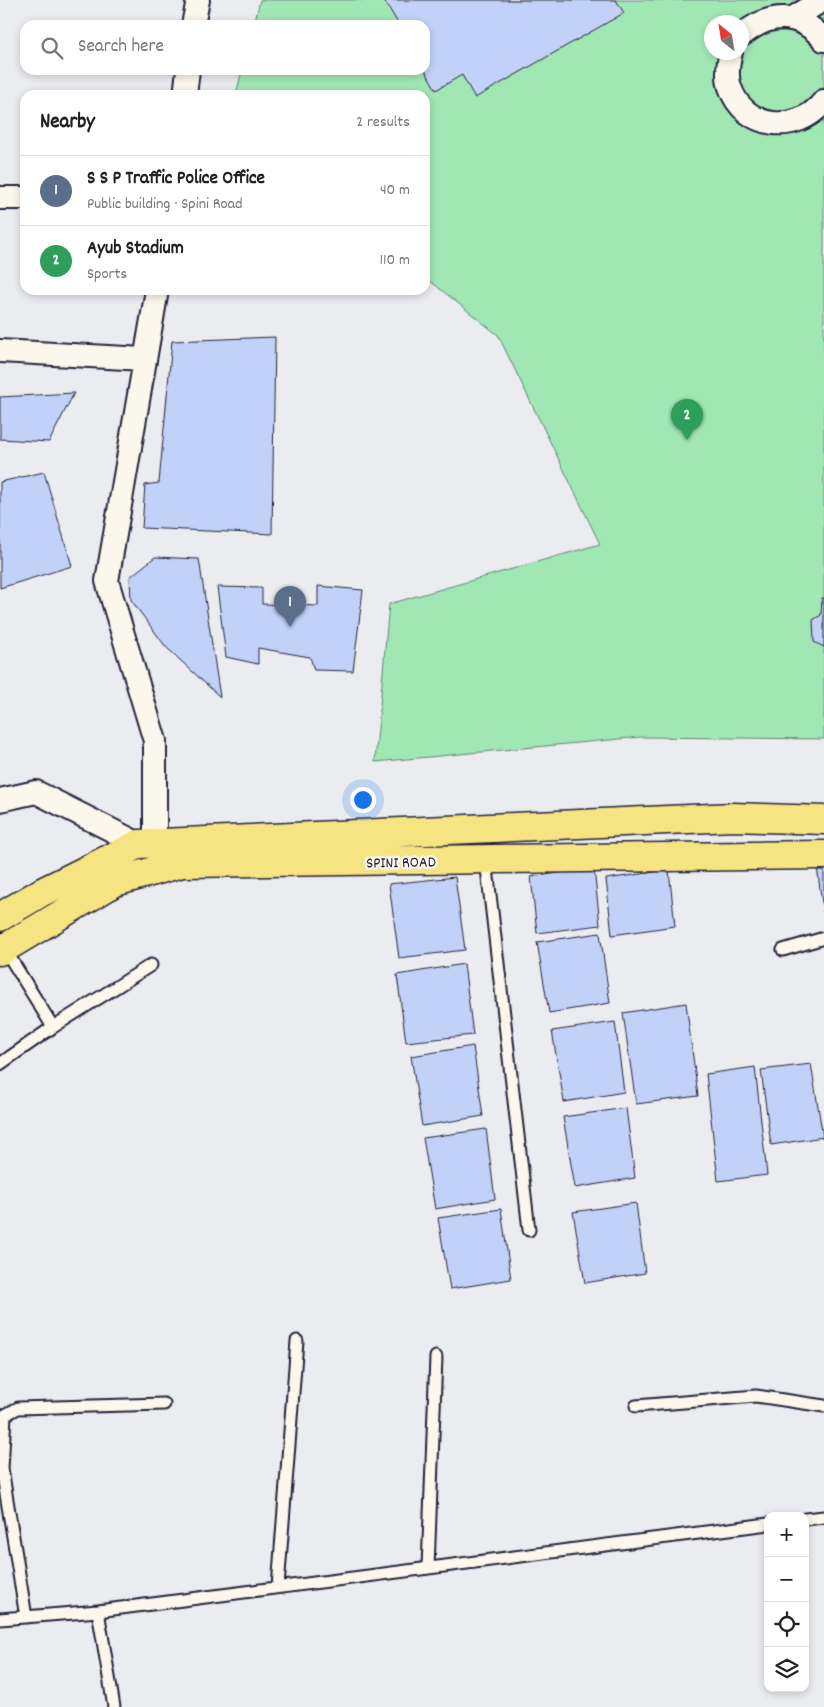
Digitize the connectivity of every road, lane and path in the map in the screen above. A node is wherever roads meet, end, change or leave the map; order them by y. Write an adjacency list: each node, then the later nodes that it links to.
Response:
1 (198, 0): 4 (street)
2 (823, 0): 3 (street)
3 (790, 19): 5 (street); 6 (street)
4 (193, 20)
5 (749, 29)
6 (824, 40)
7 (729, 60): 10 (street)
8 (187, 75): 9 (street)
9 (186, 90)
10 (822, 108)
11 (0, 198): 12 (street)
12 (20, 198)
13 (156, 295): 15 (street)
14 (0, 351): 15 (street)
15 (144, 359): 18 (street)
16 (0, 800): 18 (street)
17 (824, 820): 18 (main road, SPINI ROAD)
18 (147, 843): 21 (main road, SPINI ROAD)
19 (824, 855): 20 (main road, SPINI ROAD)
20 (486, 860): 23 (main road, SPINI ROAD); 28 (lane)
21 (0, 917)
22 (824, 938): 24 (lane)
23 (2, 950): 26 (lane)
24 (783, 950)
25 (151, 965): 26 (lane)
26 (53, 1027): 27 (lane)
27 (0, 1064)
28 (529, 1230)
29 (297, 1341): 39 (lane)
30 (436, 1357): 38 (lane)
31 (164, 1404): 34 (lane)
32 (636, 1406): 33 (lane)
33 (824, 1406)
34 (2, 1479): 41 (lane)
35 (824, 1517): 36 (lane)
36 (809, 1519)
37 (764, 1525): 38 (lane)
38 (428, 1568): 39 (lane)
39 (278, 1587): 40 (lane)
40 (98, 1610): 41 (lane); 43 (lane)
41 (26, 1617): 42 (lane)
42 (0, 1619)
43 (114, 1707)

